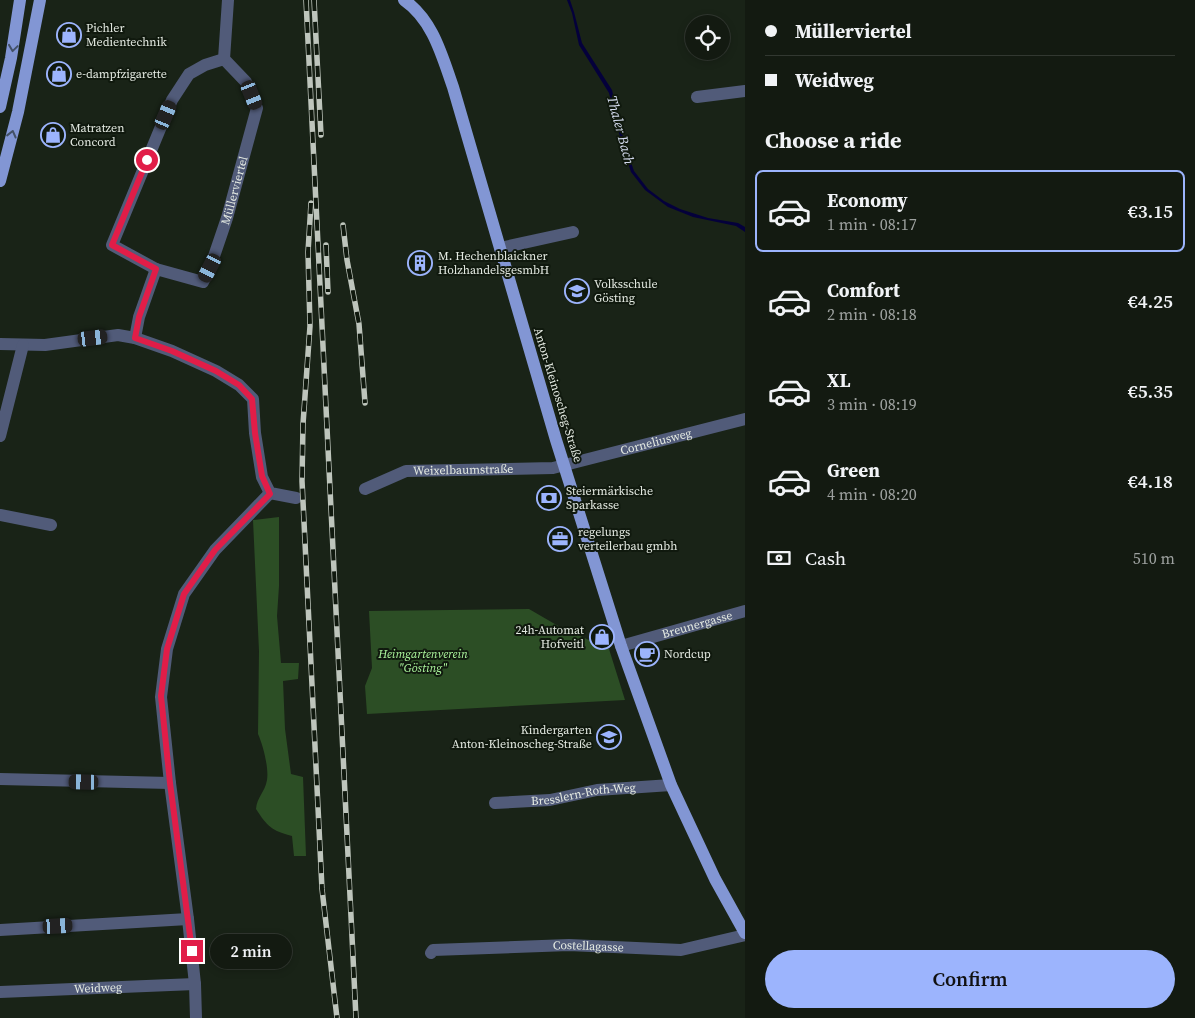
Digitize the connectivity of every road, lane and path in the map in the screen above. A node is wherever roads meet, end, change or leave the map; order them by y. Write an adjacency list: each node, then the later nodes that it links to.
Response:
1 (20, 0): 8 (main road, one-way to 8)
2 (40, 0): 9 (main road, one-way to 2)
3 (228, 0): 5 (street)
4 (407, 1): 11 (main road, Anton-Kleinoscheg-Straße)
5 (224, 59): 12 (street, Müllerviertel); 12 (street, Müllerviertel)
6 (745, 91): 7 (street)
7 (697, 97)
8 (0, 107)
9 (0, 181)
10 (573, 232): 11 (street)
11 (500, 248): 18 (main road, Anton-Kleinoscheg-Straße)
12 (156, 269): 13 (street)
13 (135, 338): 15 (street); 20 (street)
14 (0, 344): 15 (street)
15 (23, 346): 17 (street)
16 (745, 419): 18 (street, Corneliusweg)
17 (0, 436)
18 (565, 465): 19 (street, Weixelbaumstraße); 25 (main road, Anton-Kleinoscheg-Straße)
19 (365, 489)
20 (270, 494): 21 (street); 27 (street)
21 (296, 498)
22 (0, 515): 23 (street)
23 (51, 525)
24 (745, 611): 25 (street, Breunergasse)
25 (621, 646): 28 (main road, Anton-Kleinoscheg-Straße)
26 (0, 779): 27 (street)
27 (170, 783): 30 (street)
28 (670, 785): 29 (street, Bresslern-Roth-Weg); 32 (main road, Anton-Kleinoscheg-Straße)
29 (494, 803)
30 (188, 919): 31 (street); 34 (street)
31 (0, 930)
32 (745, 934): 33 (street, Costellagasse)
33 (431, 953)
34 (195, 984): 35 (street, Weidweg); 36 (street)
35 (0, 992)
36 (196, 1018)

